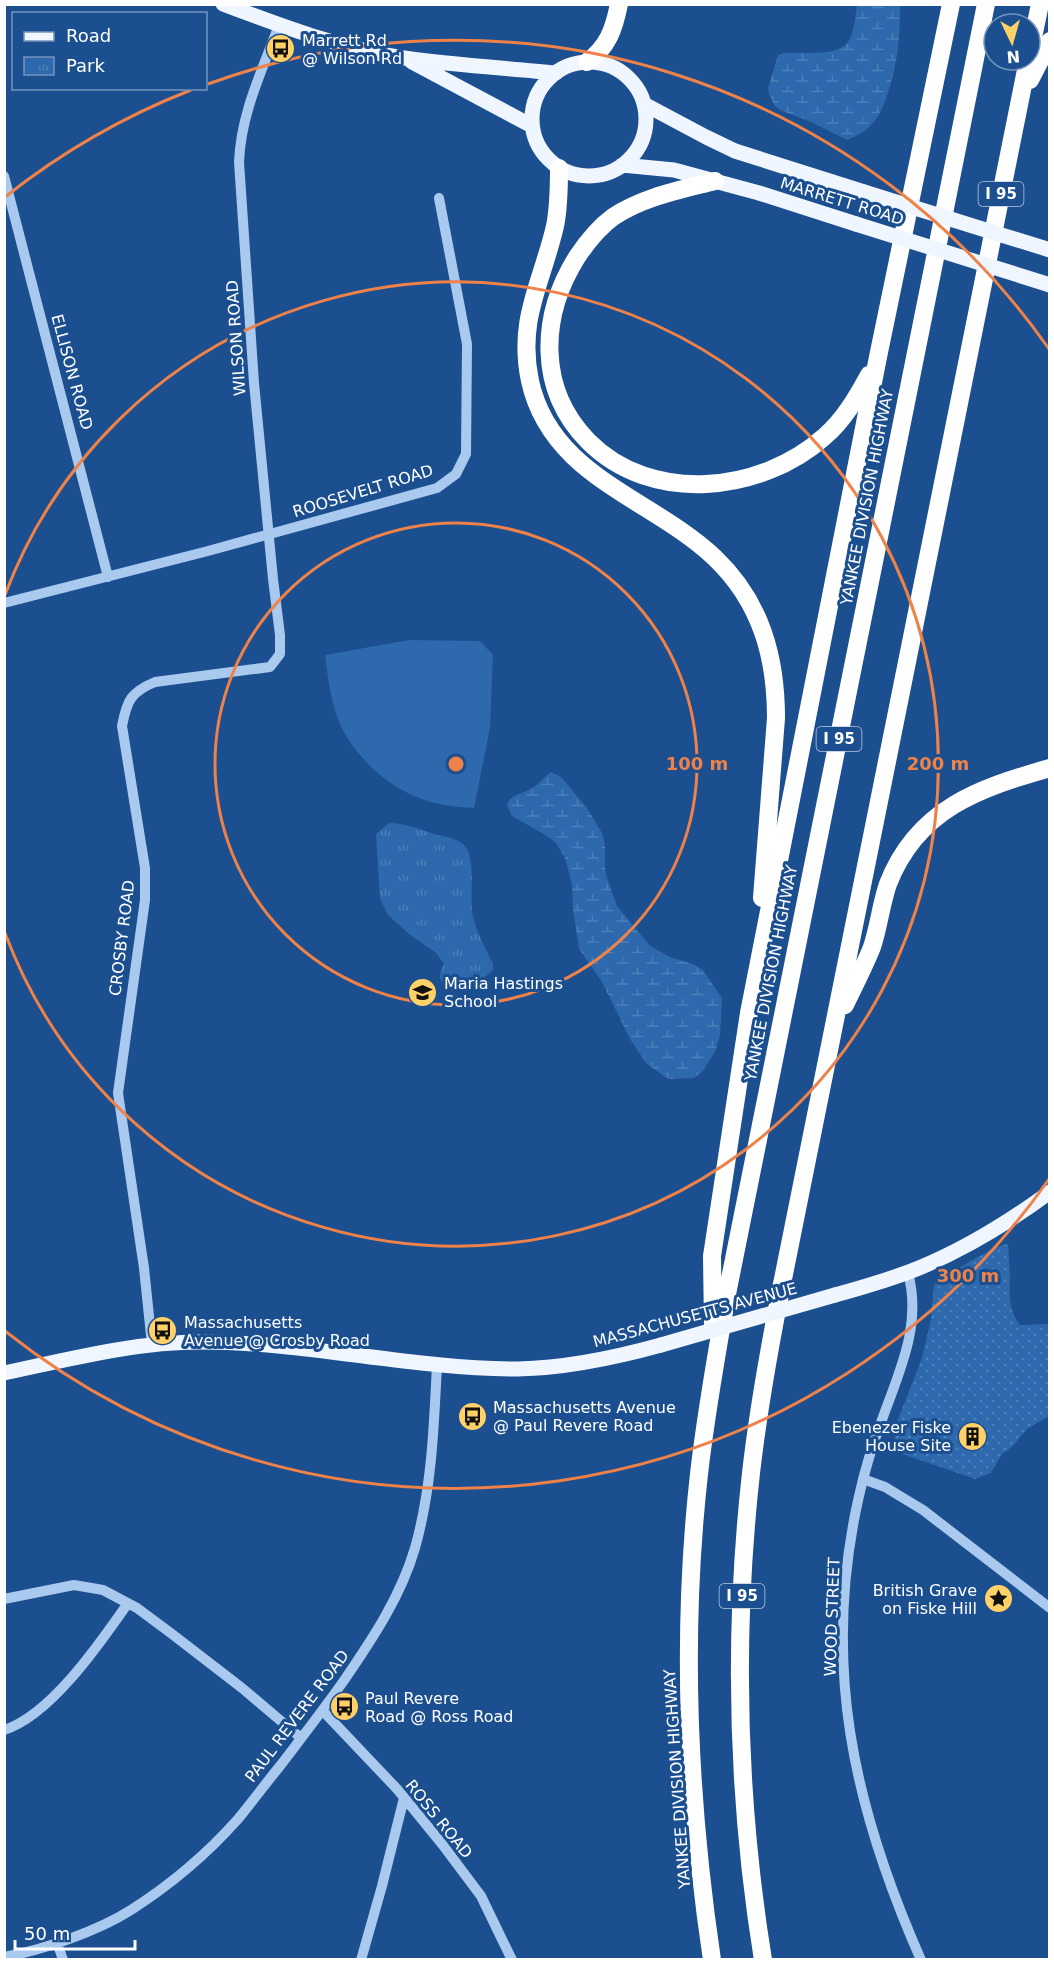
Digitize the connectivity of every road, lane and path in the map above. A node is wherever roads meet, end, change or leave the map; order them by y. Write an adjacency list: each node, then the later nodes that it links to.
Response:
1 (223, 4): 5 (main road)
2 (619, 4): 8 (highway)
3 (951, 4): 21 (highway)
4 (986, 4): 33 (highway, YANKEE DIVISION HIGHWAY / I 95)
5 (279, 25): 7 (main road); 22 (street, WILSON ROAD)
6 (1050, 41): 11 (highway)
7 (404, 58): 10 (main road); 13 (main road)
8 (587, 62): 10 (main road); 12 (main road)
9 (1026, 72): 11 (highway, I 95)
10 (556, 73): 13 (main road)
11 (1020, 101): 28 (highway, I 95)
12 (644, 104): 14 (main road); 19 (main road, MARRETT ROAD, bridge)
13 (532, 126): 15 (main road)
14 (622, 165): 15 (main road); 17 (main road, MARRETT ROAD)
15 (559, 168): 27 (highway)
16 (4, 176): 23 (street, ELLISON ROAD)
17 (715, 181): 20 (main road, MARRETT ROAD, bridge); 21 (highway)
18 (439, 198): 22 (street, ROOSEVELT ROAD)
19 (1050, 250)
20 (1050, 285)
21 (878, 357): 27 (highway)
22 (268, 535): 23 (street, ROOSEVELT ROAD); 25 (street, WILSON ROAD)
23 (108, 577): 24 (street, ROOSEVELT ROAD)
24 (4, 603)
25 (280, 654): 31 (street, CROSBY ROAD)
26 (1050, 768): 28 (highway)
27 (761, 950): 33 (highway)
28 (832, 1034): 49 (highway, I 95)
29 (1050, 1192): 30 (main road, MASSACHUSETTS AVENUE)
30 (908, 1273): 32 (main road, MASSACHUSETTS AVENUE, bridge); 35 (street, WOOD STREET)
31 (152, 1345): 32 (main road, MASSACHUSETTS AVENUE); 34 (main road, MASSACHUSETTS AVENUE)
32 (437, 1364): 39 (street, PAUL REVERE ROAD)
33 (714, 1368): 48 (highway, YANKEE DIVISION HIGHWAY / I 95)
34 (4, 1373)
35 (863, 1479): 38 (street); 50 (street, WOOD STREET)
36 (4, 1599): 37 (street)
37 (128, 1604): 40 (street); 41 (street)
38 (1050, 1608)
39 (323, 1711): 41 (street, PAUL REVERE ROAD); 42 (street, ROSS ROAD)
40 (4, 1730)
41 (302, 1738): 43 (street, PAUL REVERE ROAD)
42 (404, 1798): 46 (street); 47 (street, ROSS ROAD)
43 (57, 1942): 44 (street, PAUL REVERE ROAD); 45 (street)
44 (4, 1958)
45 (63, 1959)
46 (360, 1959)
47 (512, 1959)
48 (712, 1959)
49 (763, 1959)
50 (921, 1959)

